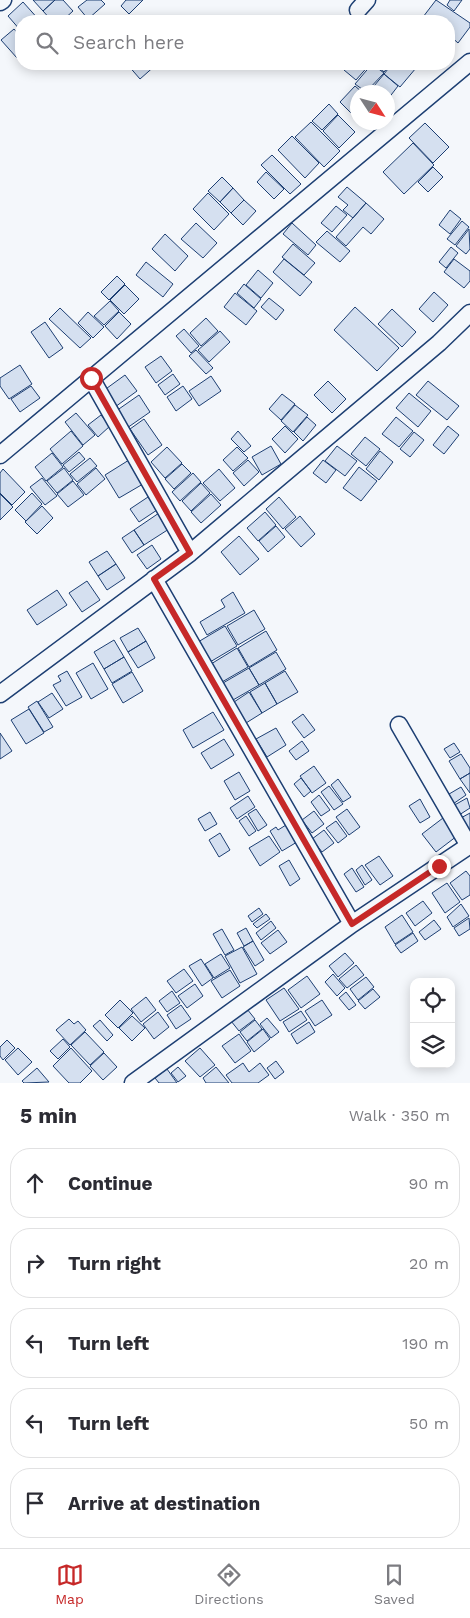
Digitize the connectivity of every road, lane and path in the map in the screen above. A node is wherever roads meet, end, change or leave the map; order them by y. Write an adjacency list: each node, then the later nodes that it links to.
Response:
1 (3, 0): 2 (street)
2 (0, 2)
3 (470, 62): 5 (street)
4 (470, 313): 7 (street)
5 (91, 378): 6 (street); 7 (street)
6 (0, 455)
7 (190, 553): 8 (street)
8 (154, 579): 9 (street); 12 (street)
9 (0, 694)
10 (399, 725): 11 (street)
11 (470, 846): 12 (street)
12 (352, 924): 13 (street)
13 (133, 1083)

